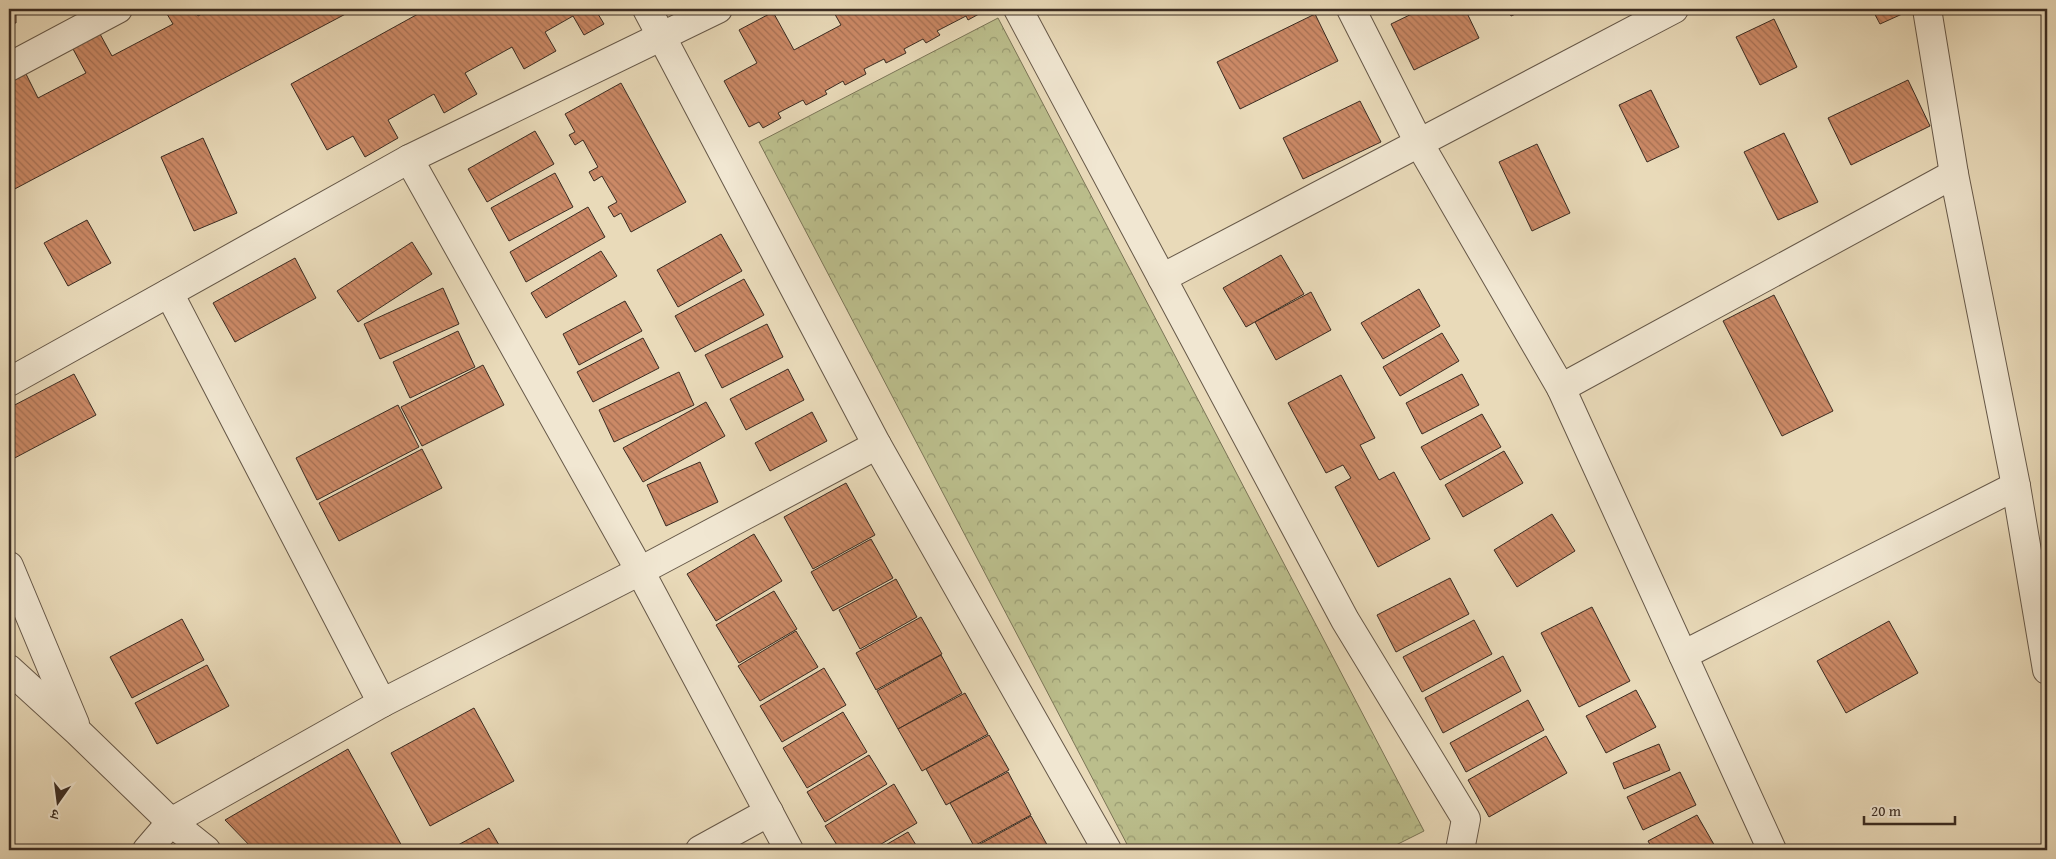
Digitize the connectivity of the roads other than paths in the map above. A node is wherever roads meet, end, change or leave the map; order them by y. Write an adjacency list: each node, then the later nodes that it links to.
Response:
1 (118, 9): 9 (street)
2 (647, 9): 8 (street)
3 (718, 9): 8 (street)
4 (1018, 9): 13 (street)
5 (1351, 9): 10 (street)
6 (1927, 9): 12 (street)
7 (1659, 12): 10 (street)
8 (661, 37): 11 (street); 17 (street)
9 (9, 67)
10 (1419, 143): 13 (street); 16 (street)
11 (409, 158): 14 (street); 20 (street)
12 (1954, 174): 16 (street); 18 (street)
13 (1162, 278): 33 (street)
14 (169, 293): 15 (street); 24 (street)
15 (9, 382)
16 (1561, 388): 21 (street)
17 (877, 445): 20 (street); 32 (street)
18 (2016, 486): 21 (street); 23 (street)
19 (9, 566): 25 (street)
20 (640, 571): 24 (street); 26 (street)
21 (1683, 655): 34 (street)
22 (9, 669): 25 (street)
23 (2047, 670)
24 (382, 703): 27 (street)
25 (78, 732): 27 (street)
26 (769, 812): 30 (street); 31 (street)
27 (171, 822): 28 (street); 29 (street)
28 (147, 850)
29 (206, 850)
30 (700, 850)
31 (789, 850)
32 (1107, 850)
33 (1460, 850)
34 (1772, 850)

